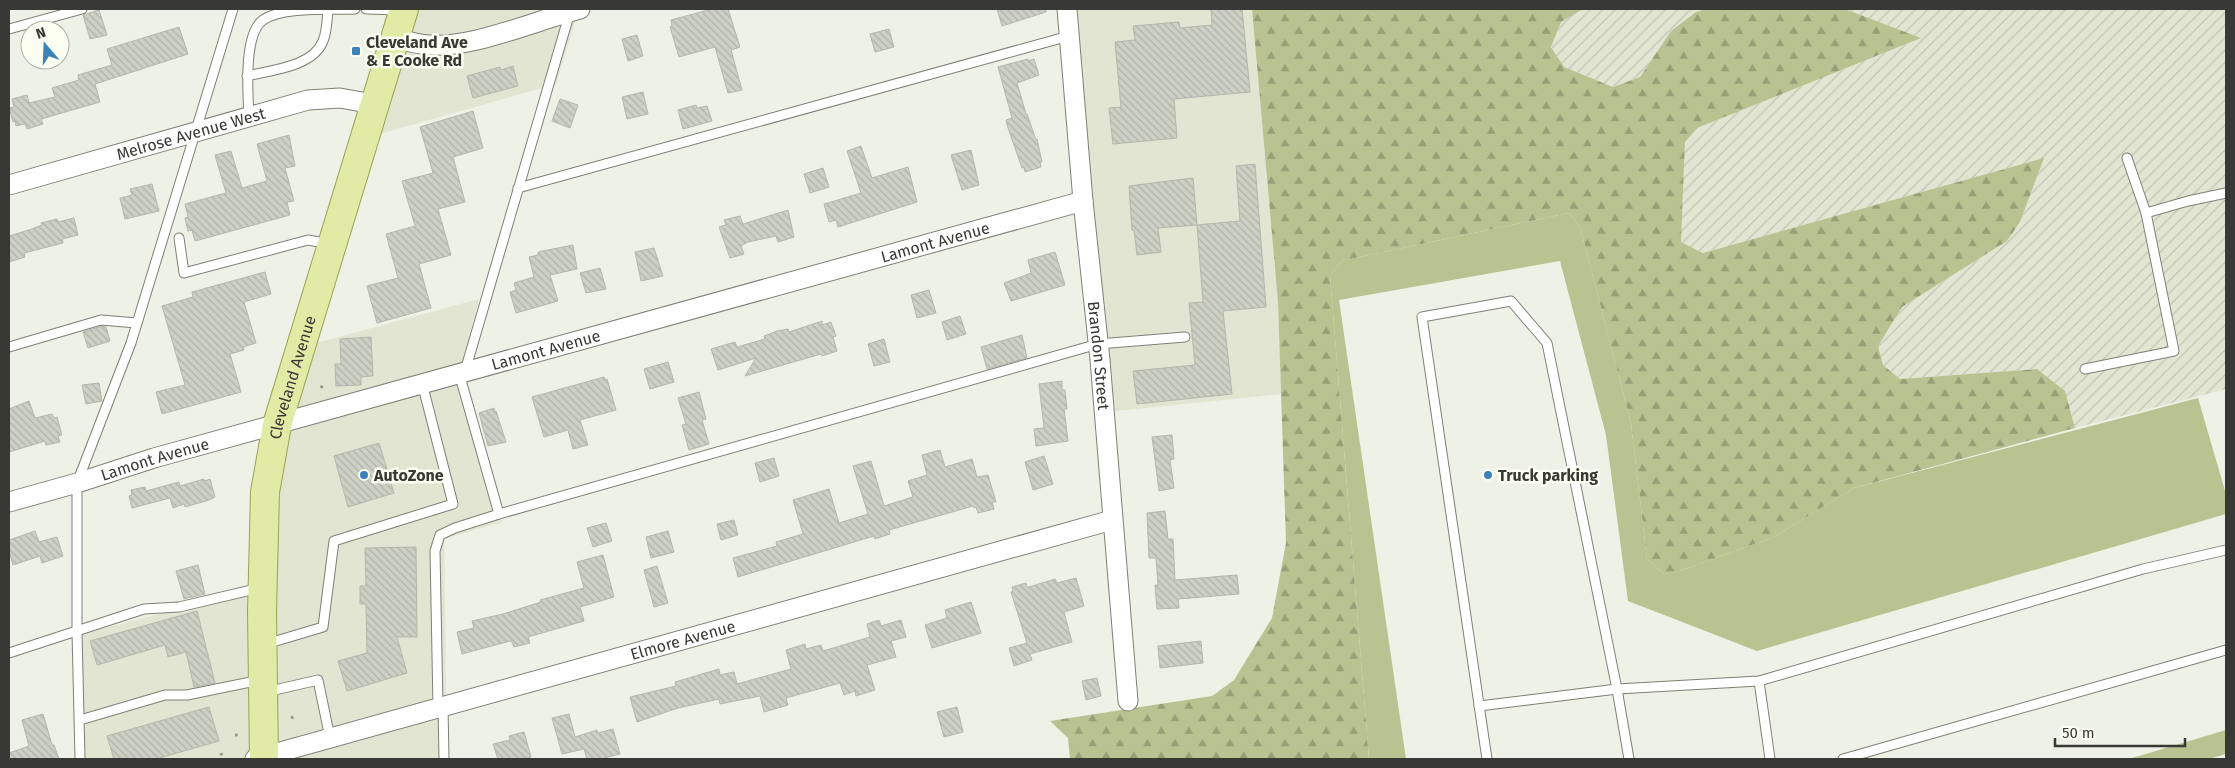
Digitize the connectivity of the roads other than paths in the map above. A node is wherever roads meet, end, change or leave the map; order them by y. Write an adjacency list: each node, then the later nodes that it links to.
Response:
1 (82, 9): 9 (lane)
2 (233, 9): 15 (lane)
3 (356, 9): 6 (lane)
4 (366, 9): 7 (lane)
5 (1067, 9): 10 (street, Brandon Street)
6 (328, 10): 12 (lane); 12 (lane)
7 (404, 10): 11 (main road, Cleveland Avenue)
8 (575, 10): 11 (street); 18 (lane)
9 (9, 29)
10 (1069, 36): 18 (lane); 20 (street, Brandon Street)
11 (395, 38): 13 (main road, Cleveland Avenue)
12 (247, 76): 14 (lane)
13 (374, 104): 14 (street, Melrose Avenue West); 23 (main road, Cleveland Avenue)
14 (249, 117): 15 (street, Melrose Avenue West)
15 (195, 133): 17 (street, Melrose Avenue West); 24 (lane)
16 (2127, 158): 21 (lane)
17 (9, 185)
18 (518, 188): 29 (lane)
19 (2226, 193): 21 (lane)
20 (1083, 201): 26 (street, Brandon Street); 29 (street, Lamont Avenue)
21 (2146, 214): 28 (lane)
22 (179, 238): 23 (lane)
23 (332, 244): 31 (main road, Cleveland Avenue)
24 (137, 323): 27 (lane); 32 (lane)
25 (1184, 337): 26 (lane)
26 (1098, 344): 34 (lane); 35 (street, Brandon Street)
27 (9, 347)
28 (2085, 369)
29 (462, 372): 30 (street, Lamont Avenue); 34 (lane)
30 (422, 383): 31 (street, Lamont Avenue); 39 (lane)
31 (277, 425): 32 (street, Lamont Avenue); 37 (main road, Cleveland Avenue)
32 (78, 483): 33 (street, Lamont Avenue); 38 (lane)
33 (9, 502)
34 (499, 514): 47 (lane)
35 (1112, 520): 45 (street, Brandon Street); 47 (street, Elmore Avenue)
36 (2226, 550): 42 (lane)
37 (262, 587): 38 (lane); 39 (main road, Cleveland Avenue)
38 (77, 632): 41 (lane); 48 (lane)
39 (262, 645): 43 (main road, Cleveland Avenue)
40 (2226, 650): 56 (lane)
41 (9, 653)
42 (1759, 681): 44 (lane); 55 (lane)
43 (263, 686): 48 (lane); 49 (lane); 50 (main road, Cleveland Avenue)
44 (1617, 689): 46 (lane); 46 (lane); 54 (lane)
45 (1128, 702)
46 (1479, 706): 53 (lane)
47 (441, 707): 49 (street, Elmore Avenue); 52 (lane)
48 (80, 720): 51 (lane)
49 (330, 738): 50 (street, Elmore Avenue)
50 (261, 758)
51 (80, 759)
52 (444, 759)
53 (1487, 759)
54 (1629, 759)
55 (1770, 759)
56 (1843, 759)

